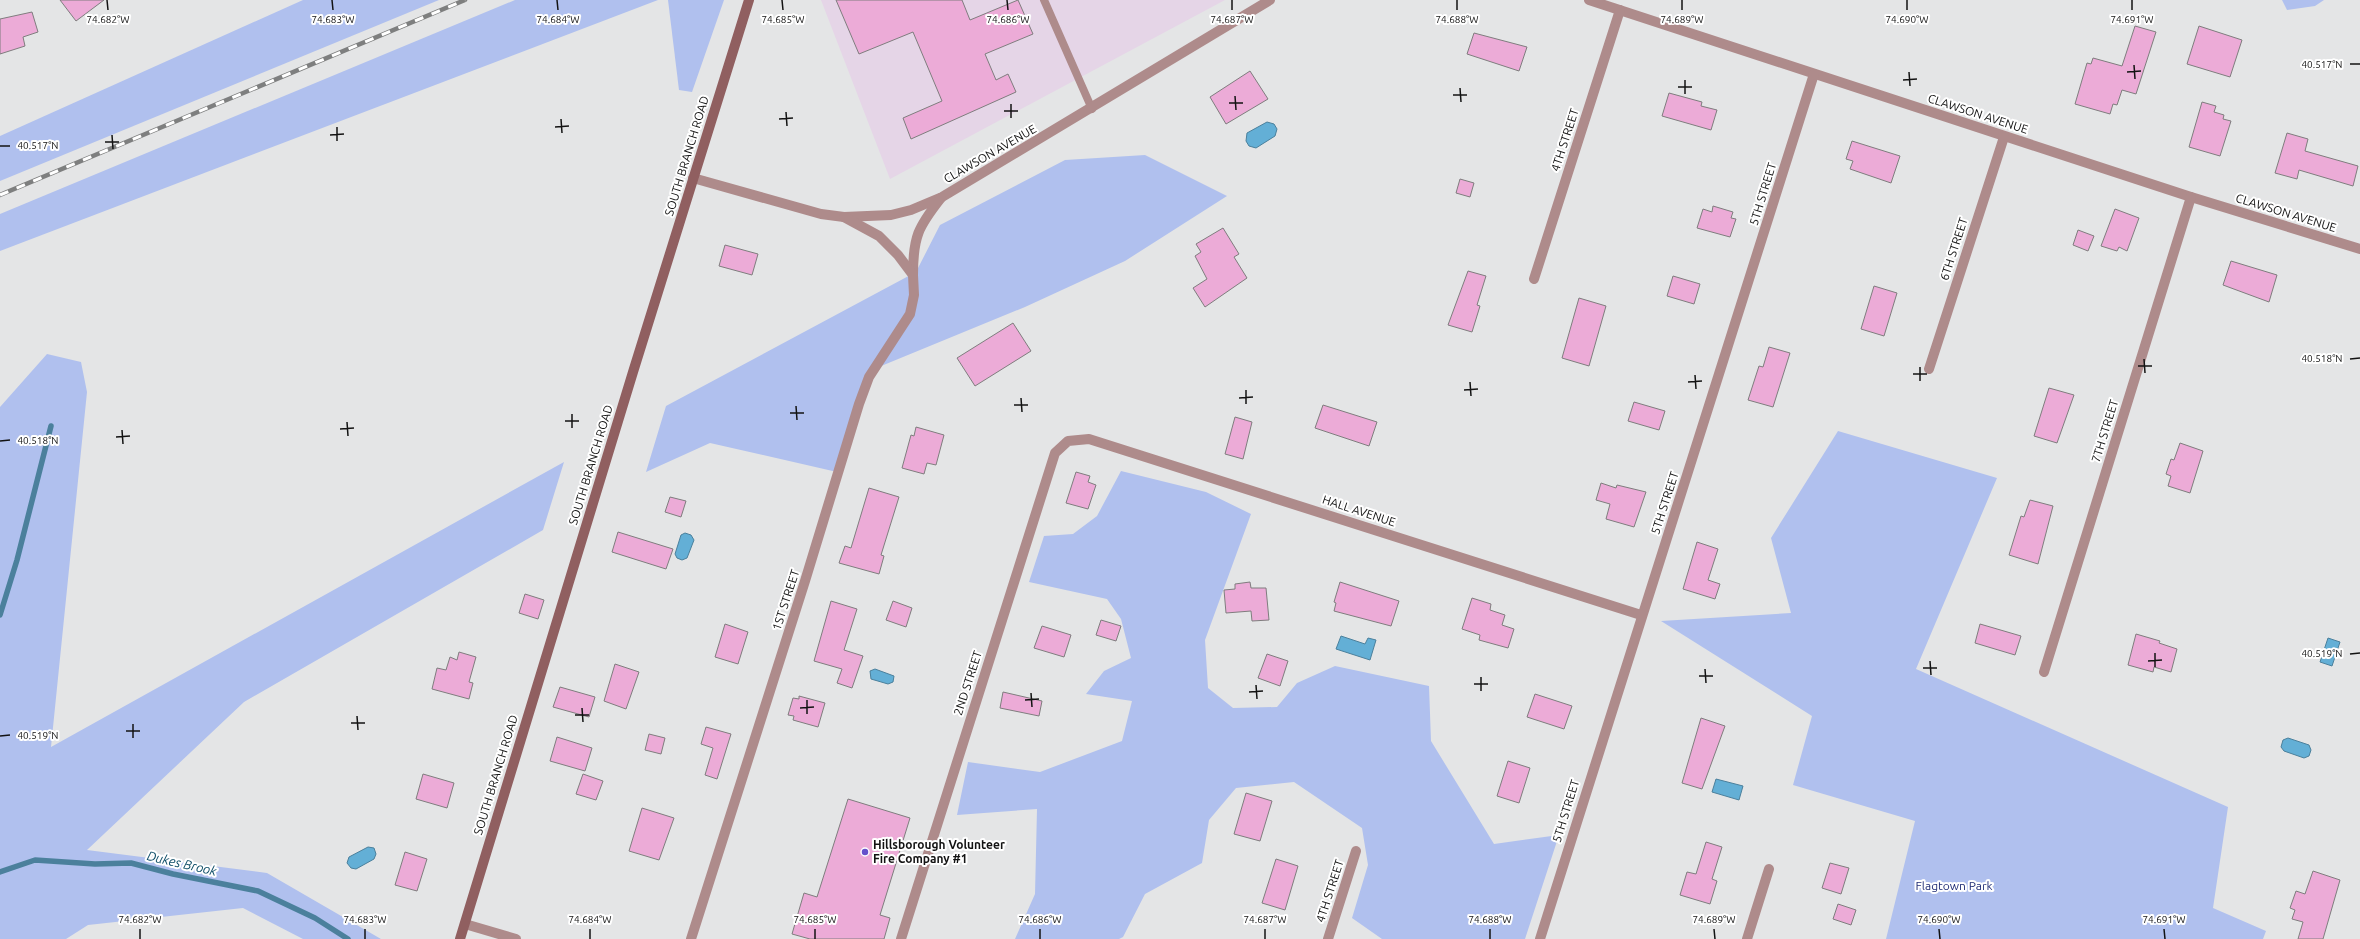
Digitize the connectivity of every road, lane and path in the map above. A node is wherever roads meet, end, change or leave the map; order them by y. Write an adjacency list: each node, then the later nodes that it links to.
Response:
1 (750, 0): 9 (street, SOUTH BRANCH ROAD)
2 (1044, 0): 7 (lane)
3 (1270, 0): 7 (street, CLAWSON AVENUE)
4 (1589, 0): 5 (street, CLAWSON AVENUE)
5 (1620, 10): 6 (street, CLAWSON AVENUE); 15 (street, 4TH STREET)
6 (1814, 74): 8 (street, CLAWSON AVENUE); 18 (street, 5TH STREET)
7 (1092, 109): 10 (street, CLAWSON AVENUE)
8 (2004, 136): 11 (street, CLAWSON AVENUE); 16 (street, 6TH STREET)
9 (693, 178): 12 (street, CLAWSON AVENUE); 22 (street, SOUTH BRANCH ROAD)
10 (942, 197): 12 (street, CLAWSON AVENUE); 14 (street, 1ST STREET)
11 (2191, 197): 13 (street, CLAWSON AVENUE); 19 (street, 7TH STREET)
12 (844, 217): 14 (street)
13 (2360, 249)
14 (913, 276): 25 (street, 1ST STREET)
15 (1534, 279)
16 (1929, 369)
17 (1068, 441): 18 (street, HALL AVENUE); 26 (street, 2ND STREET)
18 (1641, 616): 28 (street, 5TH STREET)
19 (2044, 672)
20 (1356, 851): 27 (street, 4TH STREET)
21 (1769, 869): 29 (street)
22 (465, 924): 23 (street, SOUTH BRANCH ROAD); 24 (street)
23 (460, 939)
24 (516, 939)
25 (691, 939)
26 (901, 939)
27 (1328, 939)
28 (1540, 939)
29 (1747, 939)

